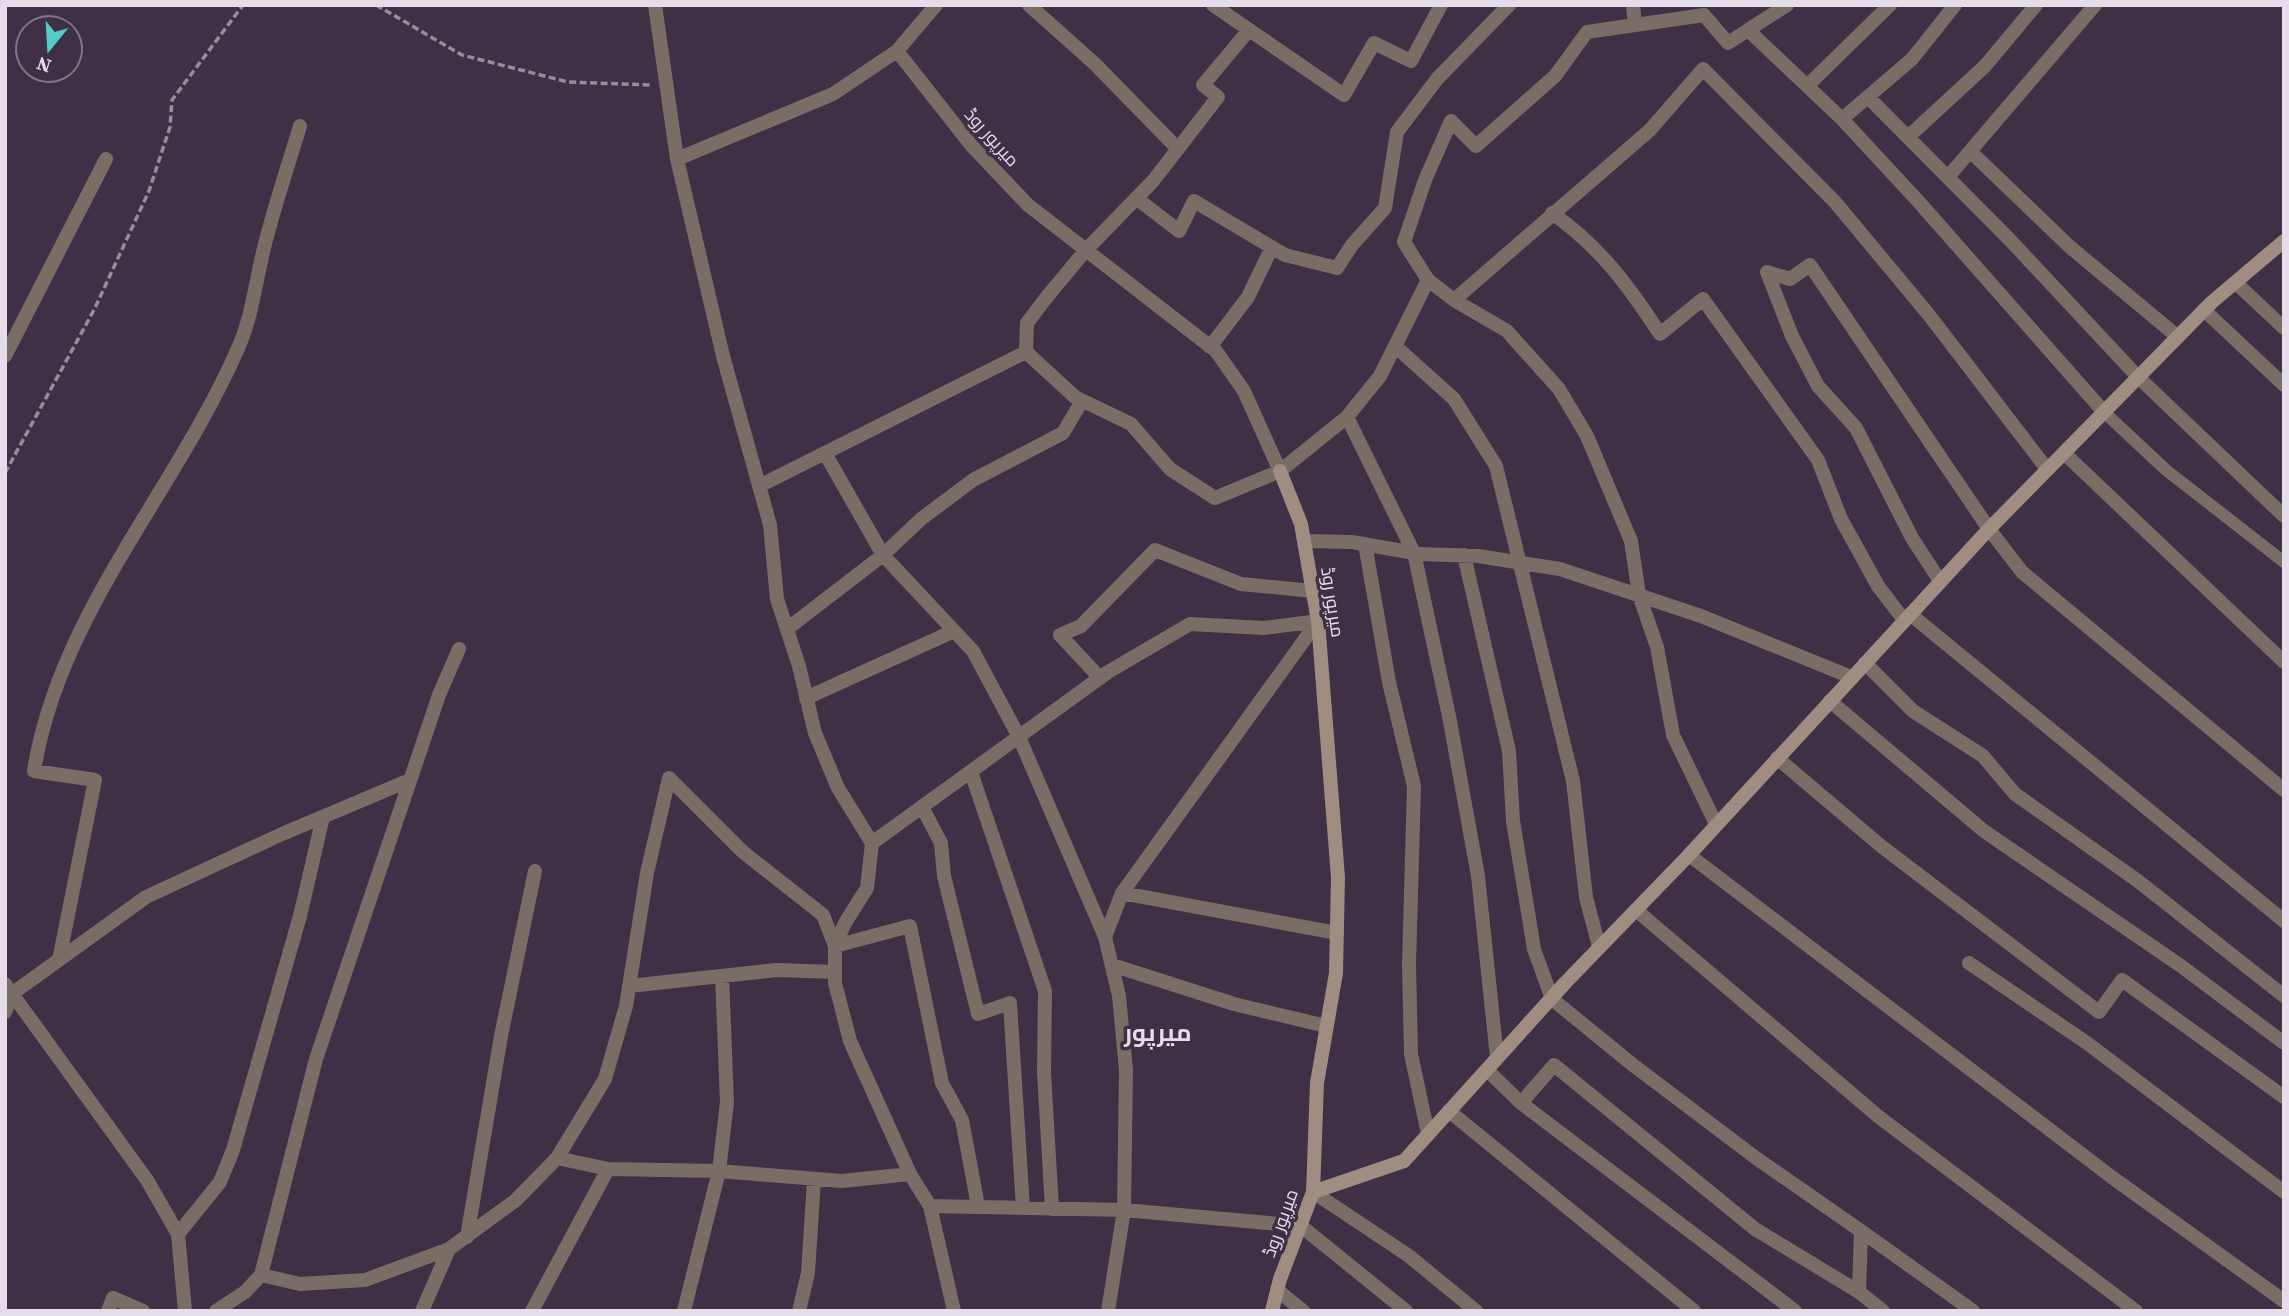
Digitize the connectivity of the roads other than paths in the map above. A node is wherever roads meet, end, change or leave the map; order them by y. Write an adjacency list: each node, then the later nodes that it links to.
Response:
1 (656, 5): 25 (street)
2 (936, 5): 16 (street)
3 (1029, 5): 22 (street)
4 (1213, 5): 14 (street)
5 (1441, 5): 14 (street)
6 (1509, 5): 30 (street)
7 (1633, 5): 13 (street)
8 (1787, 5): 15 (street)
9 (1890, 5): 17 (street)
10 (1955, 5): 18 (street)
11 (2036, 5): 21 (street)
12 (2095, 5): 23 (street)
13 (1635, 25): 15 (street); 32 (street)
14 (1249, 30): 22 (street)
15 (1748, 30): 17 (street)
16 (897, 51): 25 (street); 31 (street, میرپور روڈ)
17 (1807, 86): 19 (street)
18 (1868, 97): 19 (street); 21 (street)
19 (1842, 119): 45 (street)
20 (300, 126): 93 (street)
21 (1908, 137): 26 (street)
22 (1178, 149): 27 (street)
23 (1971, 152): 26 (street); 37 (street)
24 (106, 159): 41 (street)
25 (677, 159): 51 (street)
26 (1948, 177): 42 (street)
27 (1136, 198): 30 (street); 31 (street)
28 (1552, 213): 34 (street); 49 (street); 64 (street)
29 (2284, 241): 33 (street)
30 (1272, 247): 39 (street)
31 (1085, 251): 39 (street, میرپور روڈ); 40 (street)
32 (1428, 280): 34 (street); 38 (street)
33 (2236, 284): 35 (street); 36 (street)
34 (1454, 300): 63 (street)
35 (2204, 310): 37 (street); 43 (street)
36 (2284, 328)
37 (2178, 337): 42 (street)
38 (1395, 346): 46 (street); 59 (street)
39 (1210, 347): 50 (street, میرپور روڈ)
40 (1026, 352): 44 (street); 48 (street)
41 (5, 356)
42 (2138, 377): 45 (street); 52 (street)
43 (2284, 385)
44 (1082, 401): 50 (street); 57 (street)
45 (2104, 412): 47 (street); 60 (lane)
46 (1348, 417): 50 (street); 56 (street)
47 (2064, 453): 49 (street); 69 (street)
48 (826, 455): 51 (street); 57 (street)
49 (2047, 469): 53 (street)
50 (1280, 471): 54 (street, میرپور روڈ)
51 (759, 486): 66 (street)
52 (2284, 516)
53 (1989, 528): 61 (street); 61 (street); 79 (street)
54 (1304, 541): 55 (street); 62 (street, میرپور روڈ)
55 (1365, 544): 56 (street); 110 (street)
56 (1414, 553): 58 (street); 105 (street)
57 (883, 555): 66 (street); 67 (street)
58 (1465, 555): 59 (street); 101 (street)
59 (1521, 562): 63 (street); 92 (street)
60 (2284, 562)
61 (1940, 581): 64 (street)
62 (1313, 591): 65 (street, میرپور روڈ); 72 (street)
63 (1639, 595): 71 (street); 82 (street)
64 (1907, 617): 70 (street); 88 (street)
65 (1318, 621): 72 (street); 86 (street); 89 (street, میرپور روڈ)
66 (787, 629): 73 (street)
67 (954, 631): 73 (street); 75 (street)
68 (460, 649): 78 (street)
69 (2284, 662)
70 (1865, 663): 71 (street); 100 (street)
71 (1851, 677): 74 (street)
72 (1100, 678): 75 (street)
73 (806, 698): 83 (street)
74 (1830, 701): 76 (street); 104 (street)
75 (1019, 737): 77 (street); 90 (street)
76 (1777, 758): 82 (street); 107 (street)
77 (971, 772): 80 (street); 121 (street)
78 (410, 780): 81 (street); 128 (street)
79 (2284, 790)
80 (922, 807): 83 (street); 120 (street)
81 (323, 817): 93 (street); 125 (street)
82 (1716, 824): 84 (street)
83 (872, 843): 91 (street)
84 (1689, 855): 87 (street); 131 (street)
85 (535, 871): 126 (street)
86 (1122, 893): 89 (street); 90 (street)
87 (1636, 910): 92 (street); 150 (street)
88 (2284, 921)
89 (1337, 933): 103 (street, میرپور روڈ)
90 (1105, 937): 95 (street)
91 (835, 946): 96 (street); 98 (street); 119 (street)
92 (1599, 947): 101 (street)
93 (59, 960): 99 (street)
94 (1969, 963): 117 (street)
95 (1112, 965): 103 (street); 122 (street)
96 (835, 972): 97 (street); 114 (street)
97 (722, 976): 98 (street); 113 (street)
98 (629, 986): 111 (street)
99 (9, 988): 102 (street); 125 (street)
100 (2284, 996)
101 (1552, 999): 105 (street); 124 (street)
102 (5, 1012)
103 (1326, 1026): 116 (street, میرپور روڈ)
104 (2284, 1043)
105 (1497, 1058): 106 (street)
106 (1487, 1070): 108 (street); 109 (street)
107 (2284, 1097)
108 (1521, 1103): 130 (street); 147 (street)
109 (1449, 1111): 110 (street); 146 (street)
110 (1428, 1134): 116 (street)
111 (557, 1158): 112 (street); 126 (street)
112 (608, 1169): 113 (street); 137 (street)
113 (719, 1171): 115 (street); 138 (street)
114 (910, 1174): 115 (street); 118 (street)
115 (814, 1179): 139 (street)
116 (1313, 1192): 123 (street, میرپور روڈ); 145 (street)
117 (2284, 1192)
118 (930, 1206): 119 (street); 140 (street)
119 (978, 1206): 120 (street)
120 (1023, 1208): 121 (street)
121 (1052, 1209): 122 (street)
122 (1124, 1210): 123 (street); 141 (street)
123 (1301, 1226): 129 (street, میرپور روڈ); 144 (street)
124 (1861, 1231): 130 (street); 149 (street)
125 (178, 1234): 134 (street)
126 (467, 1237): 127 (street)
127 (449, 1250): 128 (street); 136 (street)
128 (261, 1275): 135 (street)
129 (1277, 1290): 142 (street, میرپور روڈ); 143 (street)
130 (1858, 1292): 148 (street)
131 (2284, 1301)
132 (108, 1311): 133 (street)
133 (143, 1311)
134 (185, 1311)
135 (216, 1311)
136 (422, 1311)
137 (532, 1311)
138 (684, 1311)
139 (799, 1311)
140 (954, 1311)
141 (1108, 1311)
142 (1272, 1311)
143 (1303, 1311)
144 (1406, 1311)
145 (1476, 1311)
146 (1694, 1311)
147 (1795, 1311)
148 (1883, 1311)
149 (1973, 1311)
150 (2136, 1311)

